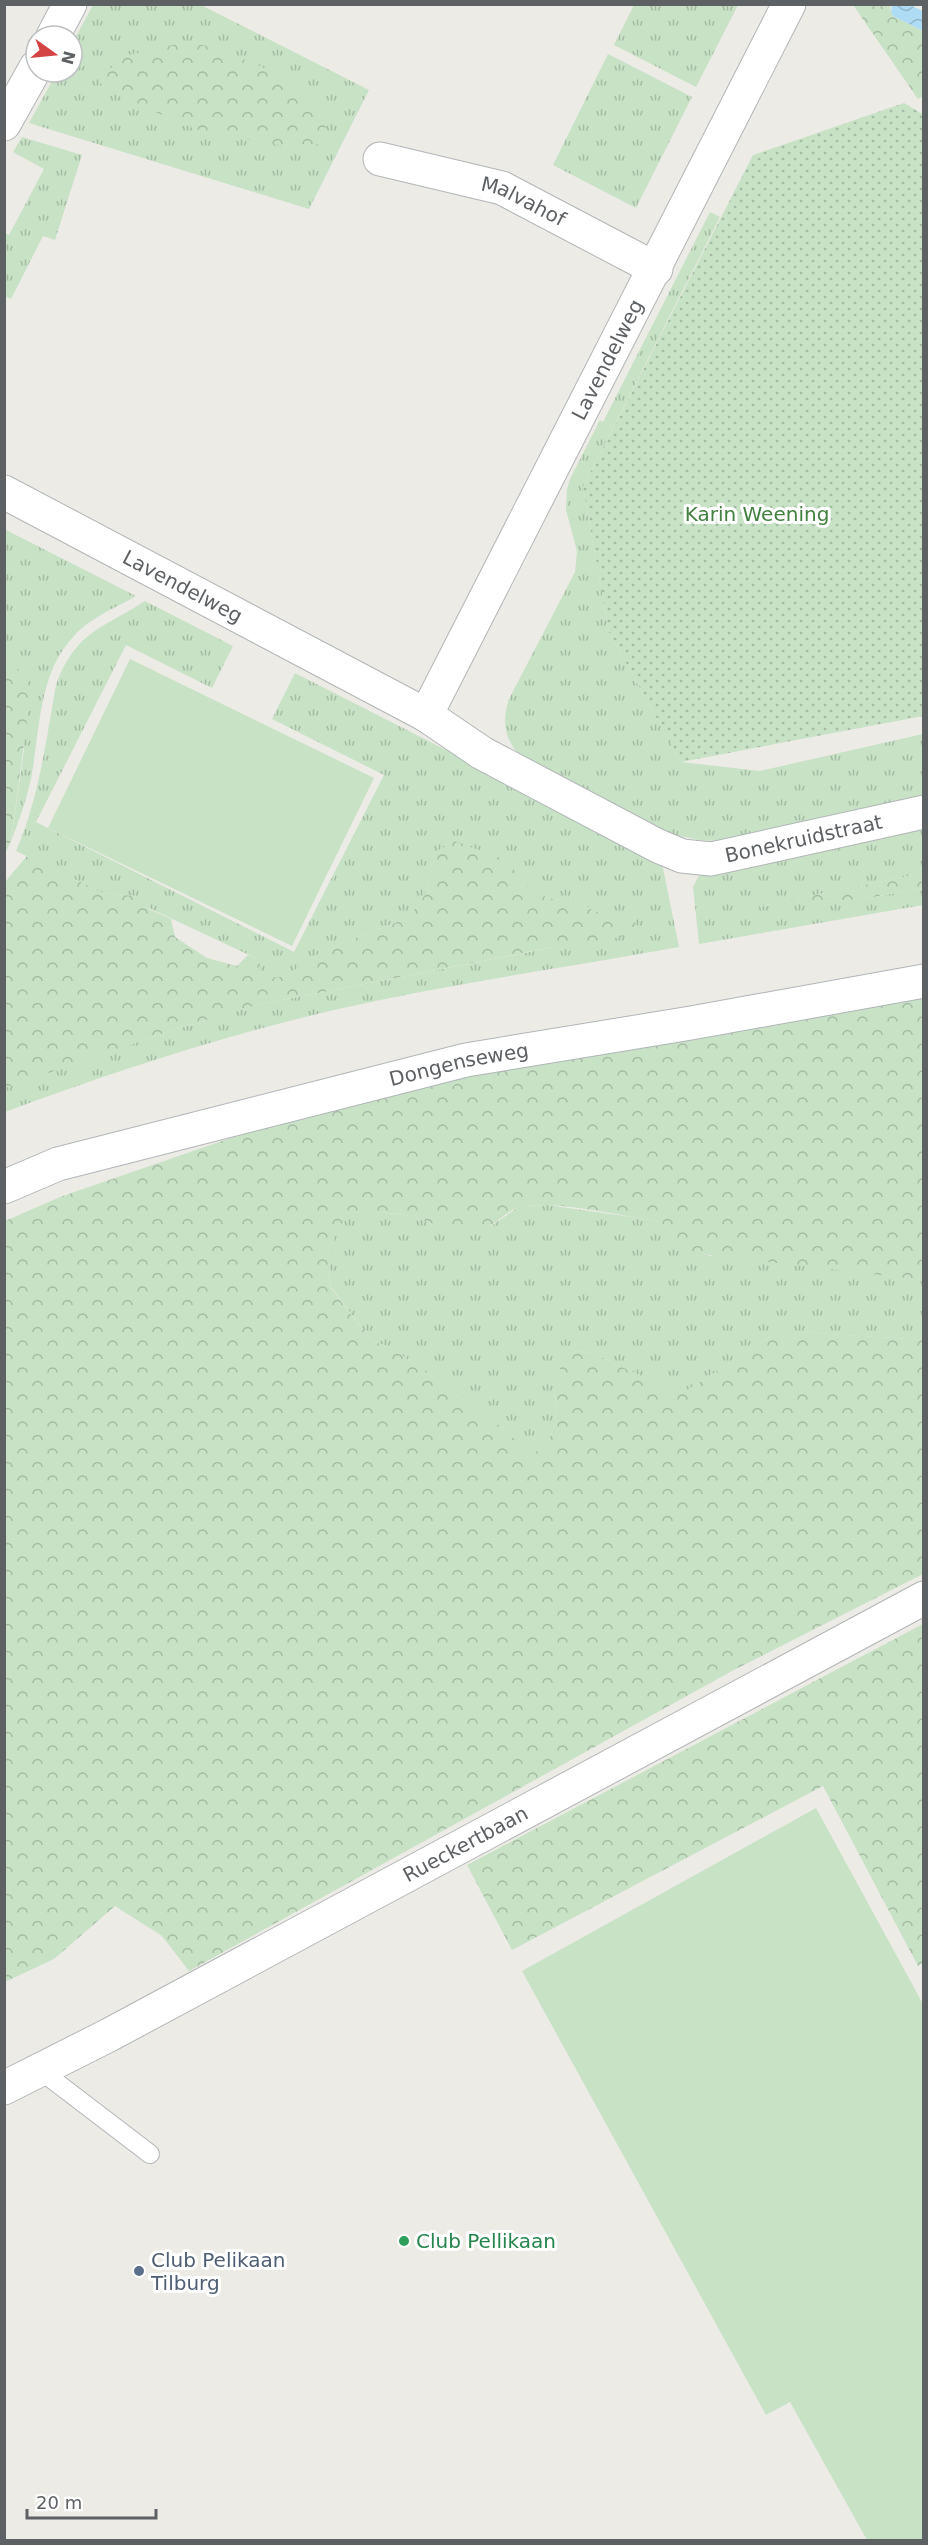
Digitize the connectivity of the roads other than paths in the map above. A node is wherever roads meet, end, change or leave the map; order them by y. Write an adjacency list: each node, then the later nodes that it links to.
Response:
1 (70, 4): 3 (street)
2 (789, 4): 7 (street, Lavendelweg)
3 (59, 24)
4 (26, 84): 5 (street)
5 (4, 124)
6 (380, 159): 7 (street, Malvahof)
7 (656, 269): 9 (street, Lavendelweg)
8 (4, 492): 9 (street, Lavendelweg)
9 (426, 715): 11 (street, Lavendelweg)
10 (924, 812): 11 (street, Bonekruidstraat)
11 (682, 856)
12 (924, 981): 13 (street, Dongenseweg)
13 (4, 1187)
14 (924, 1598): 15 (street, Rueckertbaan)
15 (40, 2070): 16 (street, Rueckertbaan); 17 (lane)
16 (4, 2088)
17 (150, 2154)

